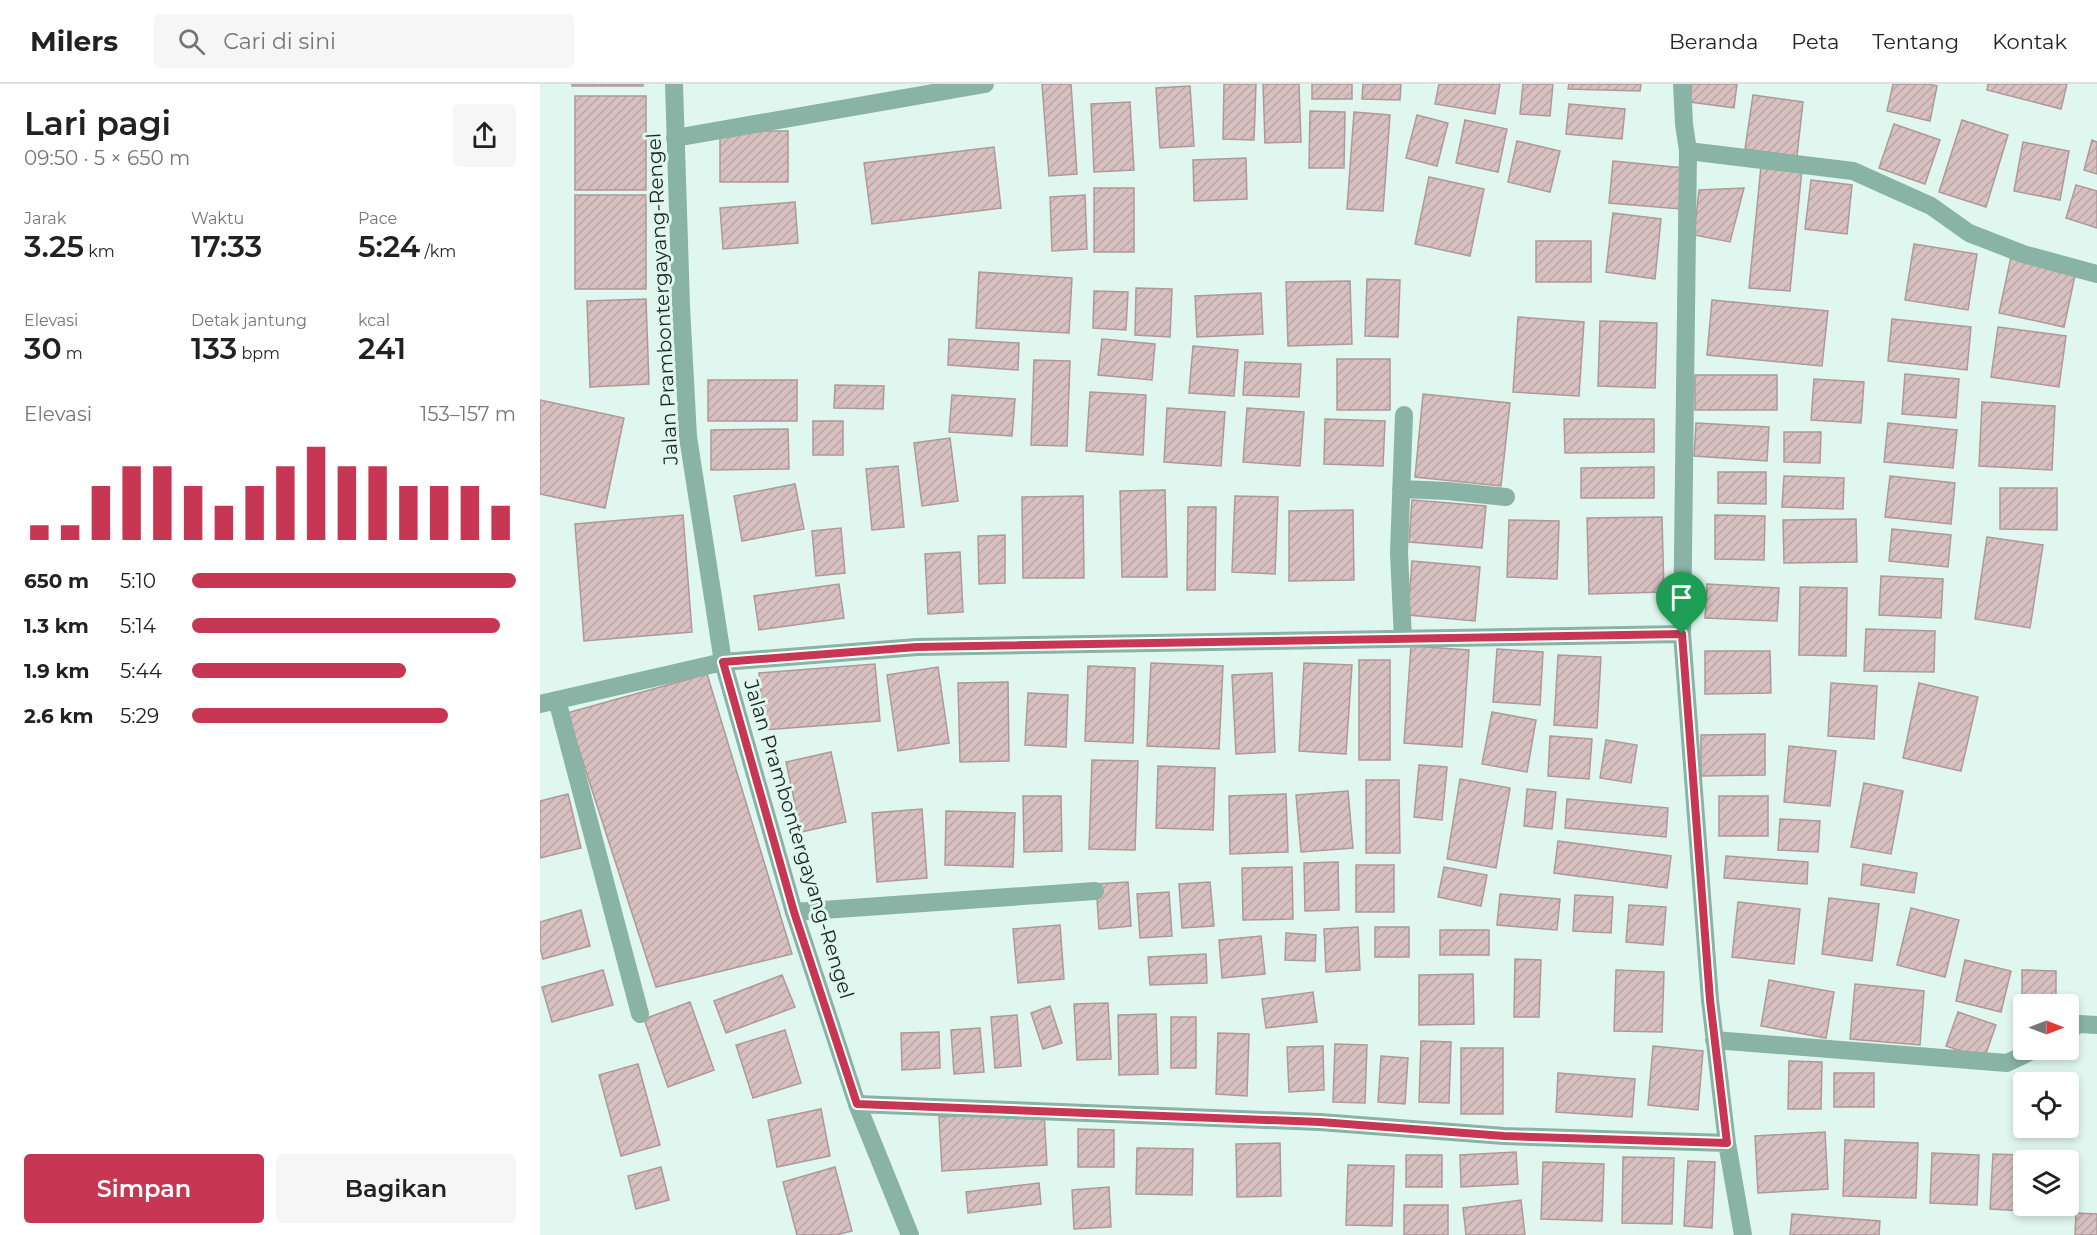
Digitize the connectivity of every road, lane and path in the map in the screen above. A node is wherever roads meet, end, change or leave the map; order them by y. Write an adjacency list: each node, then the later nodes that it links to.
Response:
1 (674, 84): 4 (street, Jalan Prambontergayang-Rengel)
2 (985, 84): 4 (street)
3 (1682, 84): 5 (street)
4 (675, 138): 12 (street, Jalan Prambontergayang-Rengel)
5 (1688, 147): 6 (street); 10 (street)
6 (2097, 274)
7 (1404, 415): 8 (street)
8 (1401, 489): 9 (street); 11 (street)
9 (1506, 496)
10 (1682, 634): 11 (street); 19 (street)
11 (1403, 639): 12 (street)
12 (723, 662): 13 (street); 15 (street, Jalan Prambontergayang-Rengel)
13 (549, 702): 16 (street)
14 (1095, 891): 15 (street)
15 (794, 912): 21 (street, Jalan Prambontergayang-Rengel)
16 (640, 1014)
17 (2079, 1024): 18 (street)
18 (2097, 1025)
19 (1714, 1040): 20 (street); 22 (street)
20 (2013, 1060)
21 (857, 1104): 22 (street); 23 (street, Jalan Prambontergayang-Rengel)
22 (1727, 1143): 24 (street)
23 (910, 1235)
24 (1743, 1235)

